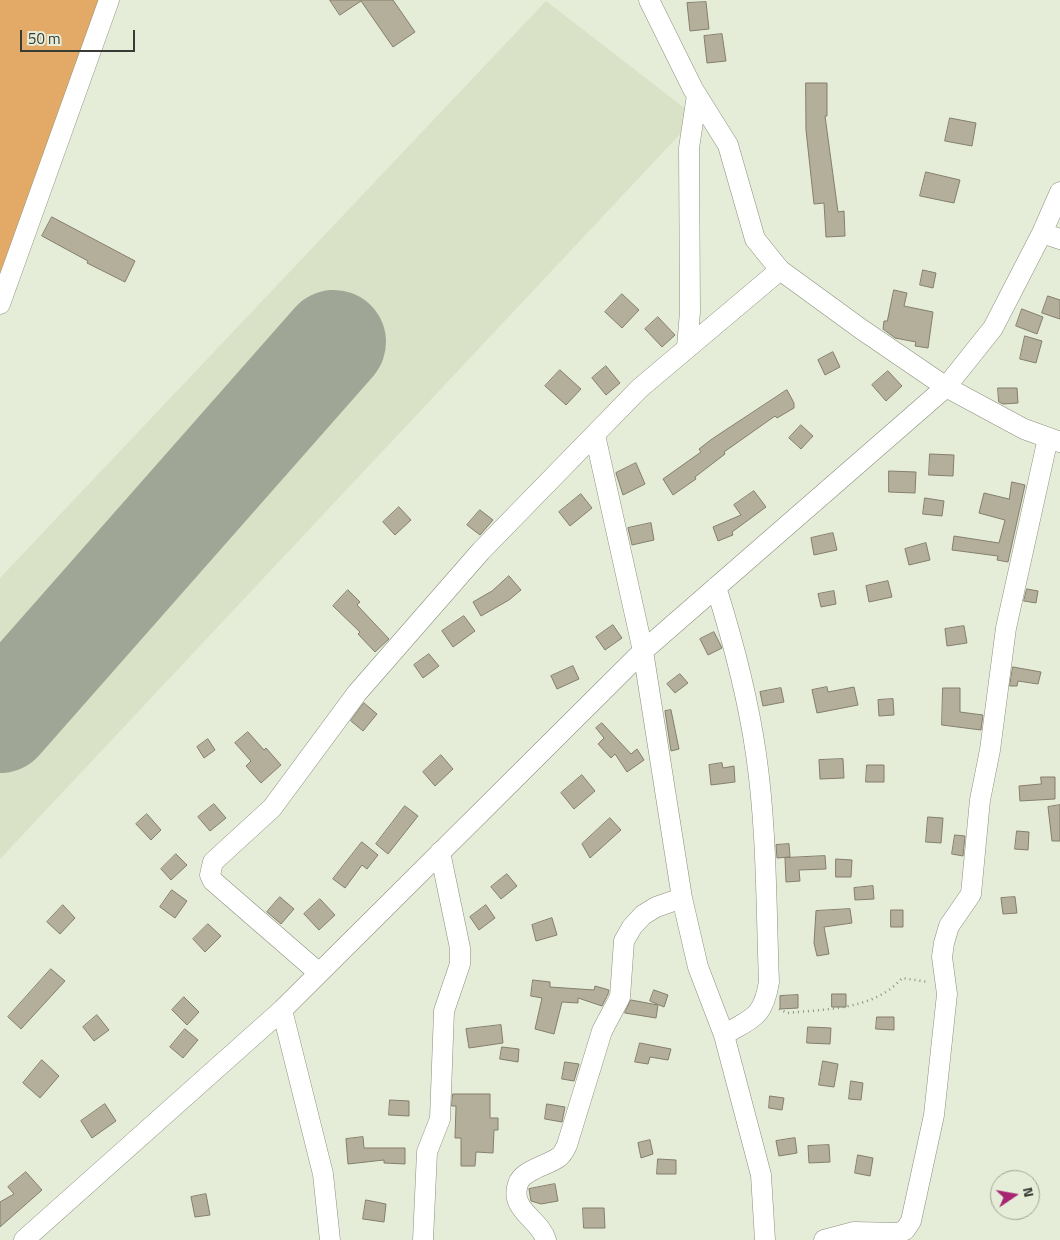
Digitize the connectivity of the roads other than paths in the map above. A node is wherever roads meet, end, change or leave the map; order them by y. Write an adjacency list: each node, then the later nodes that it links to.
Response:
1 (109, 0): 7 (street)
2 (650, 0): 3 (street)
3 (697, 95): 6 (street); 8 (street)
4 (1060, 192): 5 (street)
5 (1051, 236): 9 (street)
6 (780, 270): 8 (street); 9 (street)
7 (0, 304)
8 (686, 347): 10 (street)
9 (946, 387): 11 (street); 12 (street)
10 (595, 435): 13 (street); 16 (street)
11 (1054, 440): 25 (street)
12 (716, 587): 13 (street); 18 (street)
13 (643, 651): 14 (street); 15 (street)
14 (440, 852): 16 (street); 22 (street)
15 (682, 898): 18 (street); 23 (street)
16 (319, 972): 17 (street)
17 (282, 1010): 19 (street); 21 (street)
18 (724, 1035): 24 (street)
19 (46, 1231): 20 (street)
20 (24, 1240)
21 (330, 1240)
22 (423, 1240)
23 (546, 1240)
24 (765, 1240)
25 (824, 1240)

